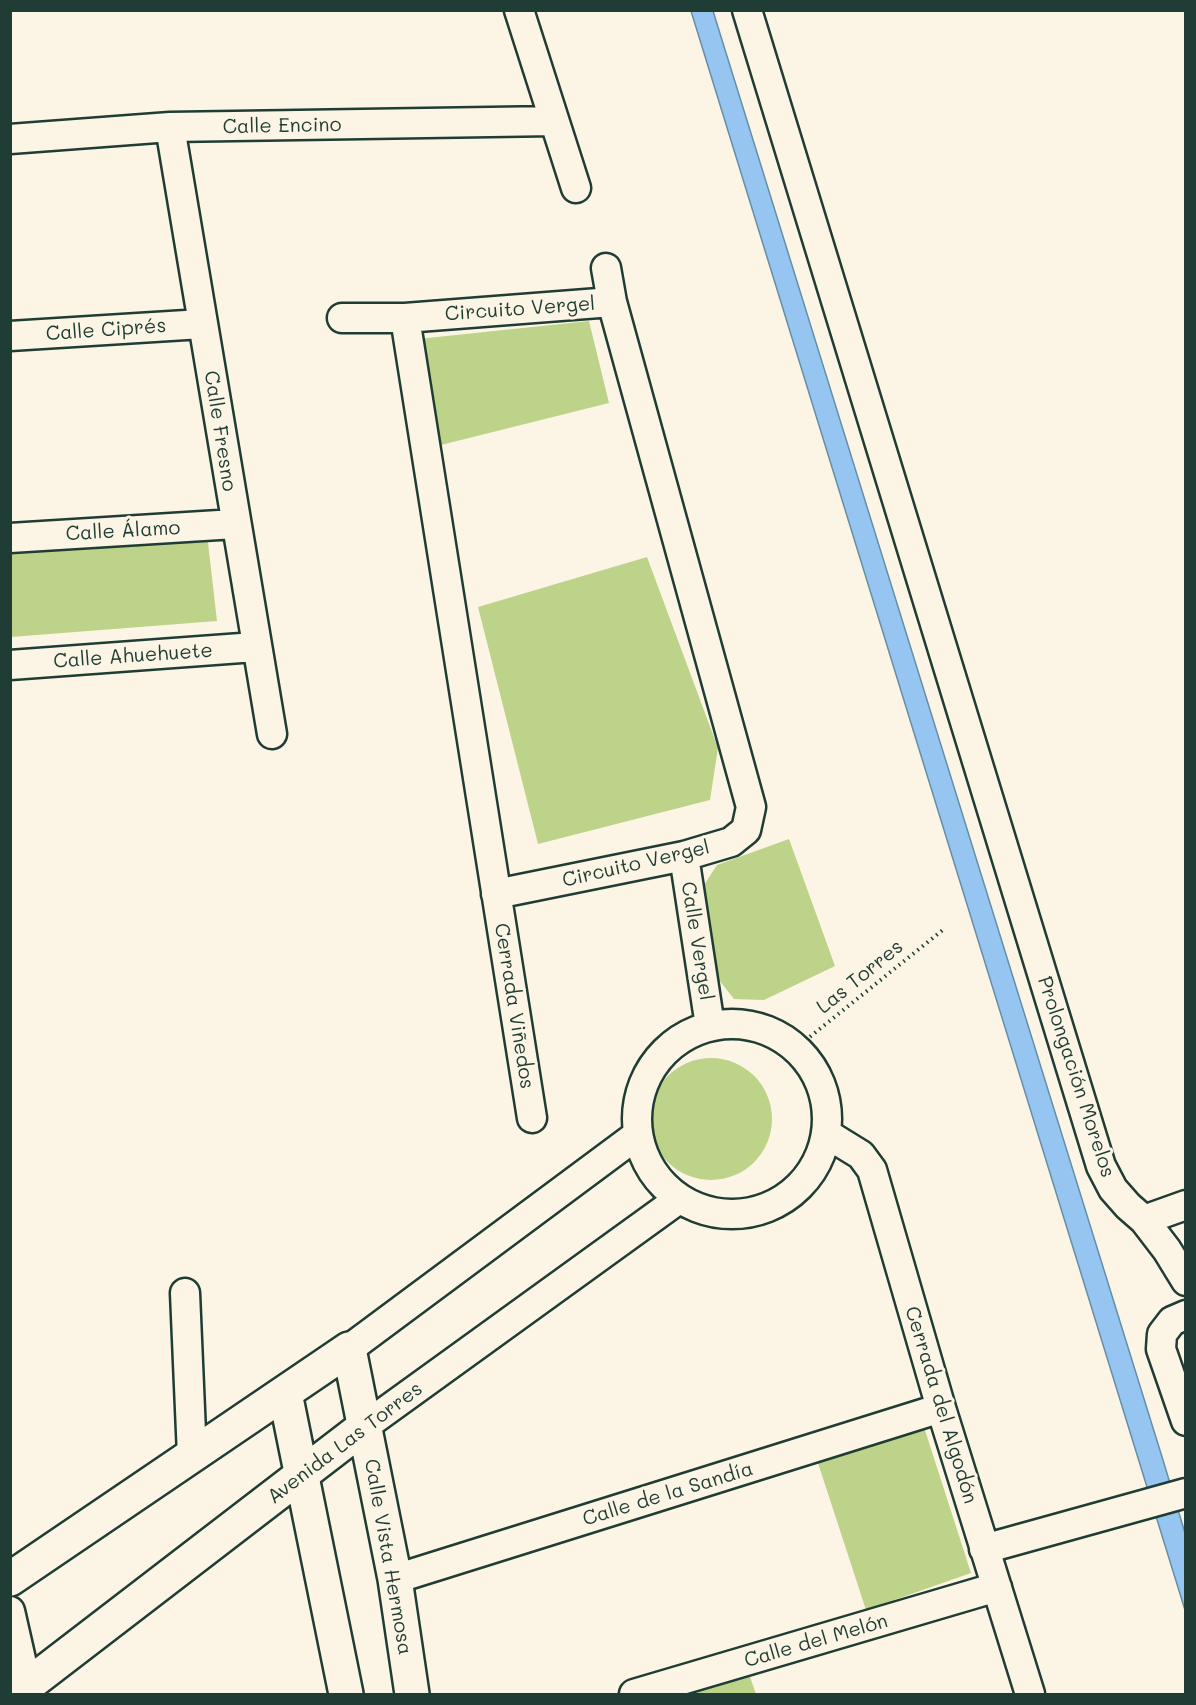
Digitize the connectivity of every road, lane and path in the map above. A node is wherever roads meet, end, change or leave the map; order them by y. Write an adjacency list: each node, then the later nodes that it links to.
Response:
1 (519, 10): 3 (street)
2 (747, 10): 28 (street, Prolongación Morelos)
3 (554, 122): 4 (street, Calle Encino); 6 (street)
4 (170, 127): 5 (street, Calle Encino); 11 (street, Calle Fresno)
5 (10, 139)
6 (576, 188)
7 (606, 268): 8 (street)
8 (612, 302): 10 (street, Circuito Vergel); 18 (street, Circuito Vergel)
9 (342, 318): 10 (street, Circuito Vergel)
10 (405, 318): 19 (street)
11 (202, 324): 12 (street, Calle Ciprés); 13 (street, Calle Fresno)
12 (10, 336)
13 (235, 524): 14 (street, Calle Álamo); 15 (street, Calle Fresno)
14 (10, 538)
15 (255, 647): 16 (street, Calle Ahuehuete); 17 (street, Calle Fresno)
16 (10, 665)
17 (272, 734)
18 (684, 856): 19 (street, Circuito Vergel); 21 (street, Calle Vergel)
19 (496, 894): 23 (street, Cerrada Viñedos)
20 (944, 929): 22 (path, Las Torres)
21 (710, 1026): 22 (street); 25 (street)
22 (796, 1048): 24 (street)
23 (532, 1118)
24 (827, 1134): 26 (street); 34 (street, Cerrada del Algodón)
25 (637, 1135): 26 (street); 32 (street)
26 (679, 1199): 36 (street, Avenida Las Torres)
27 (1185, 1205): 28 (street)
28 (1144, 1220): 29 (street, Prolongación Morelos)
29 (1185, 1281)
30 (185, 1293): 37 (street)
31 (1185, 1316): 35 (street)
32 (350, 1349): 33 (street); 36 (street, Calle Vista Hermosa)
33 (285, 1393): 37 (street); 38 (street)
34 (941, 1408): 40 (street, Cerrada del Algodón); 42 (street, Calle de la Sandía)
35 (1185, 1421)
36 (364, 1426): 38 (street, Avenida Las Torres); 42 (street, Calle Vista Hermosa)
37 (192, 1456): 41 (street)
38 (302, 1474): 45 (street, Avenida Las Torres); 46 (street)
39 (1185, 1493): 40 (street)
40 (984, 1549): 43 (street, Cerrada del Algodón)
41 (10, 1579)
42 (395, 1579): 47 (street, Calle Vista Hermosa)
43 (997, 1587): 48 (street, Calle del Melón); 49 (street, Cerrada del Algodón)
44 (10, 1611): 45 (street)
45 (21, 1690)
46 (346, 1695)
47 (412, 1695)
48 (634, 1695)
49 (1030, 1695)

